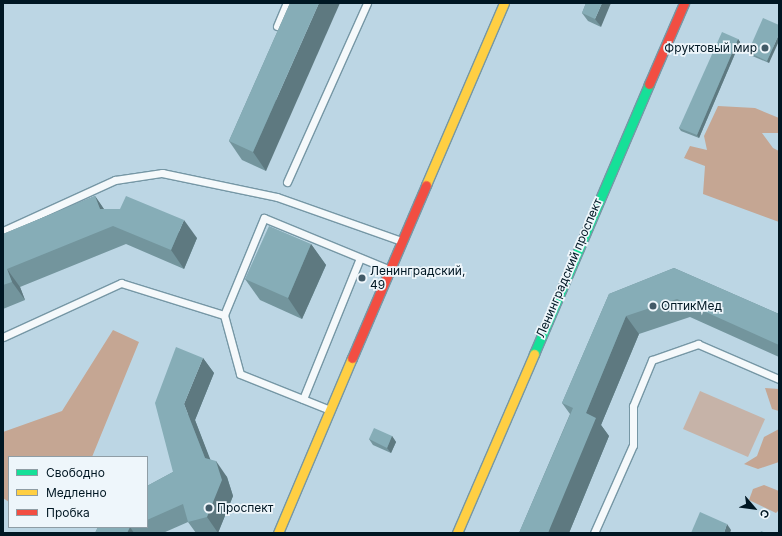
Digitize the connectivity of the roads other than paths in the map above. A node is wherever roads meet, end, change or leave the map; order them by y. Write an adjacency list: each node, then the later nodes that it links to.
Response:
1 (288, 3): 5 (lane)
2 (366, 3): 6 (lane)
3 (504, 3): 8 (main road)
4 (684, 3): 17 (main road, Ленинградский проспект)
5 (277, 26)
6 (287, 182)
7 (3, 231): 8 (lane)
8 (402, 242): 10 (main road)
9 (360, 258): 10 (lane); 11 (lane); 14 (lane)
10 (390, 270): 15 (main road)
11 (224, 315): 12 (lane); 14 (lane)
12 (3, 337)
13 (779, 379): 18 (lane)
14 (303, 399): 15 (lane)
15 (330, 410): 16 (main road)
16 (278, 533)
17 (457, 533)
18 (594, 533)

